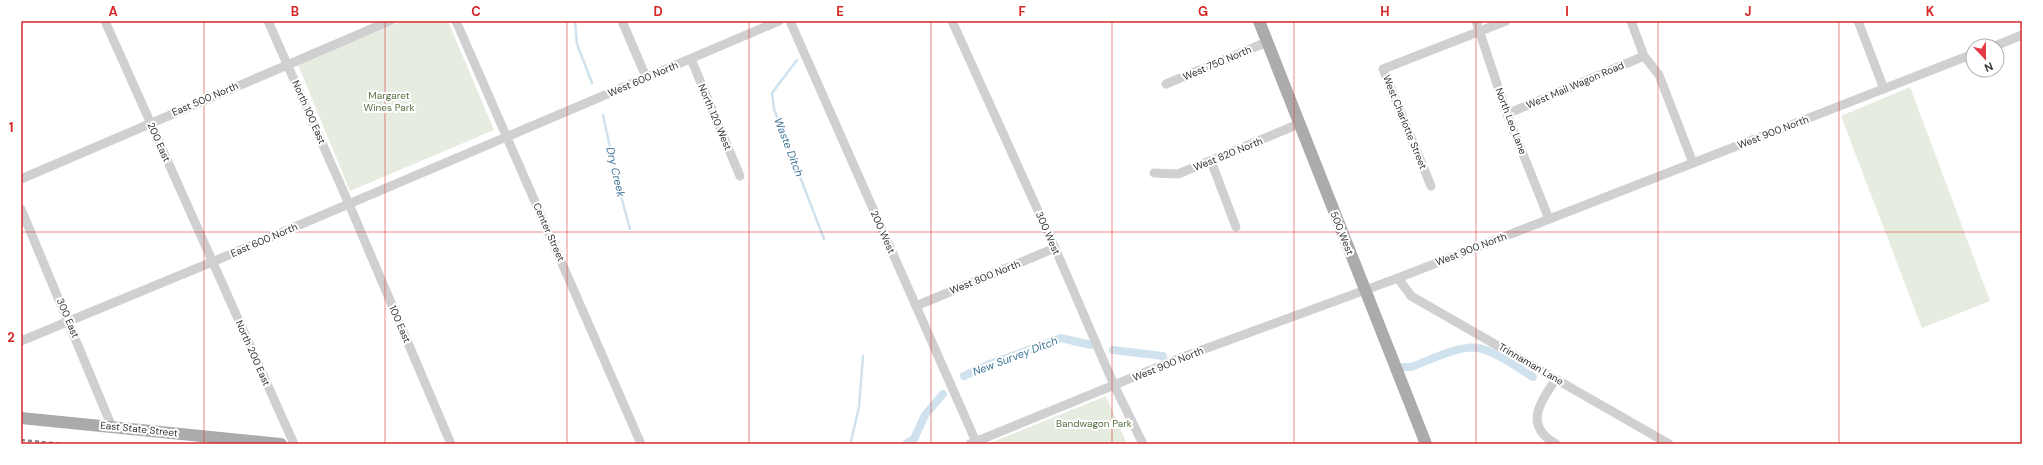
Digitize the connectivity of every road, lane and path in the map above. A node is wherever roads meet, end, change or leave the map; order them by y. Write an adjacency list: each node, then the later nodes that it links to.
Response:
1 (106, 21): 26 (street, 200 East)
2 (268, 21): 21 (street, North 100 East)
3 (390, 21): 21 (street, East 500 North)
4 (456, 21): 28 (street, Center Street)
5 (622, 21): 22 (street)
6 (779, 21): 20 (street, West 600 North)
7 (790, 21): 43 (street, 200 West)
8 (952, 21): 39 (street, 300 West)
9 (1259, 21): 16 (main road, 500 West)
10 (1476, 21): 14 (street, North Leo Lane)
11 (1506, 21): 14 (street, West Charlotte Street)
12 (1630, 21): 18 (street)
13 (1858, 21): 24 (street)
14 (1479, 32): 25 (street, North Leo Lane); 34 (street, West Charlotte Street)
15 (2022, 35): 17 (street)
16 (1268, 42): 23 (street, West 750 North); 27 (main road, 500 West)
17 (2005, 42)
18 (1644, 56): 25 (street, West Mail Wagon Road); 30 (street)
19 (1965, 57): 24 (street, West 900 North)
20 (691, 59): 22 (street, West 600 North); 32 (street, North 120 West)
21 (288, 64): 26 (street, East 500 North); 35 (street, North 100 East)
22 (646, 77): 28 (street, West 600 North)
23 (1166, 84)
24 (1884, 89): 30 (street, West 900 North)
25 (1507, 114): 37 (street, North Leo Lane)
26 (150, 123): 33 (street, East 500 North); 40 (street, 200 East)
27 (1299, 124): 29 (street, West 820 North); 42 (main road, 500 West)
28 (506, 137): 35 (street, East 600 North); 54 (street, Center Street)
29 (1211, 161): 31 (street, West 820 North); 38 (street)
30 (1693, 163): 37 (street, West 900 North)
31 (1154, 173)
32 (740, 176)
33 (21, 179)
34 (1431, 186)
35 (349, 204): 40 (street, East 600 North); 53 (street, 100 East)
36 (21, 209): 44 (street, 300 East)
37 (1549, 219): 41 (street, West 900 North)
38 (1236, 226)
39 (1055, 248): 43 (street, West 800 North); 47 (street, 300 West)
40 (213, 262): 44 (street, East 600 North); 52 (street, North 200 East)
41 (1398, 278): 42 (street, West 900 North); 46 (street, Trinnaman Lane)
42 (1365, 290): 47 (street, West 900 North); 56 (main road, 500 West)
43 (916, 306): 50 (street, 200 West)
44 (70, 322): 45 (street, East 600 North); 49 (street, 300 East)
45 (21, 341)
46 (1556, 379): 57 (street); 58 (street, Trinnaman Lane)
47 (1114, 385): 50 (street, West 900 North); 55 (street, 300 West)
48 (21, 418): 49 (main road, East State Street)
49 (112, 427): 51 (main road, East State Street)
50 (974, 443)
51 (281, 444)
52 (294, 444)
53 (451, 444)
54 (641, 444)
55 (1143, 444)
56 (1426, 444)
57 (1556, 444)
58 (1669, 444)

